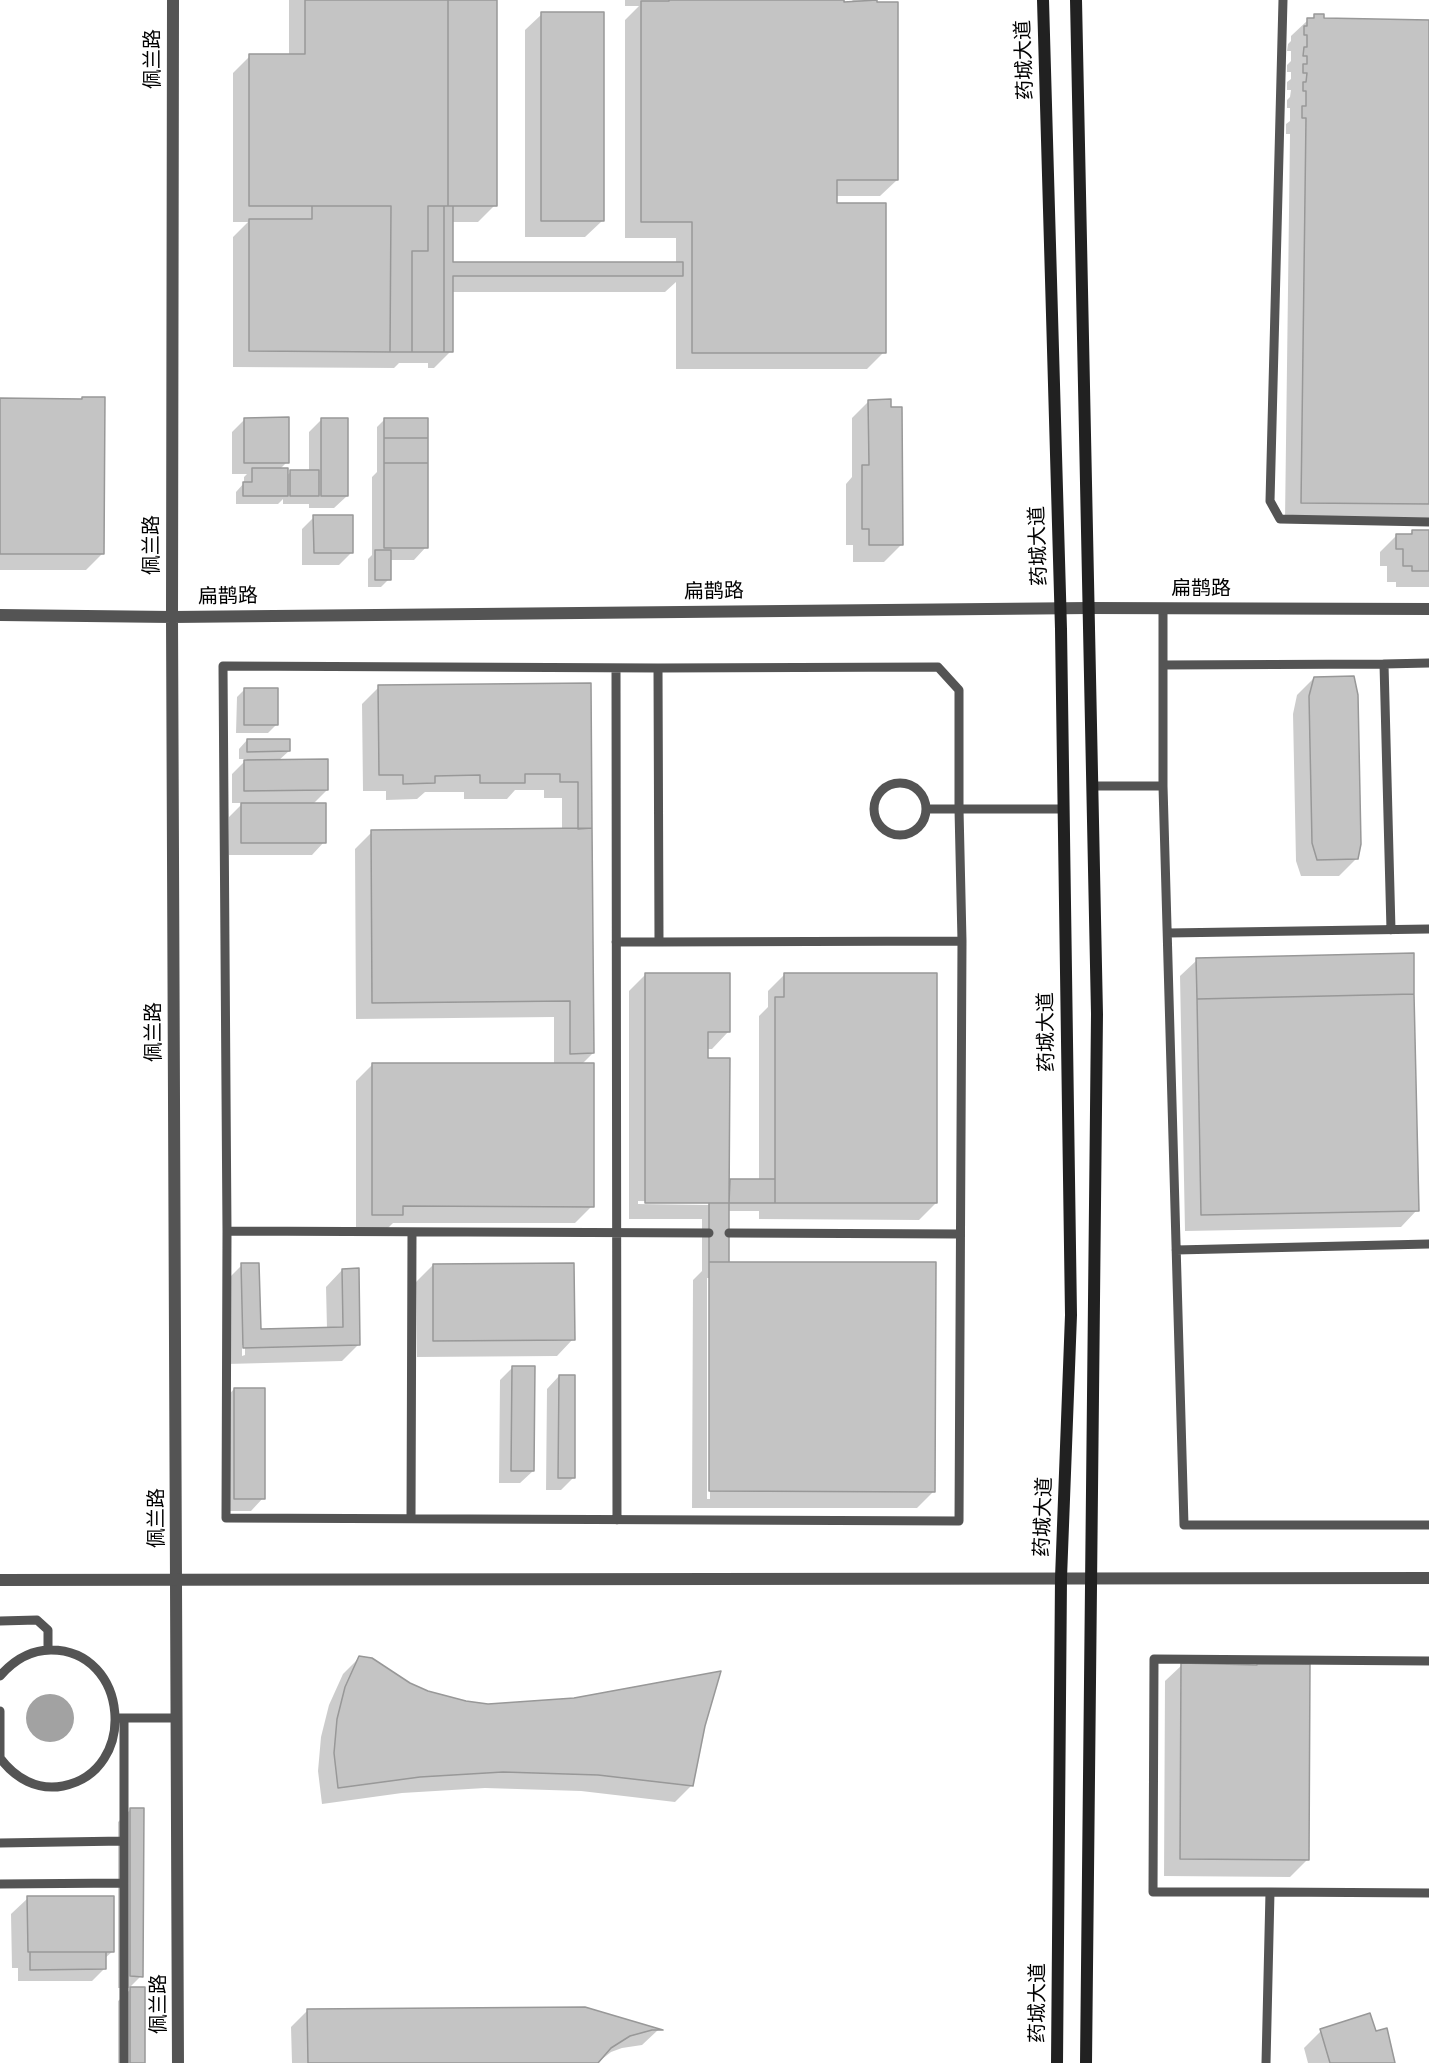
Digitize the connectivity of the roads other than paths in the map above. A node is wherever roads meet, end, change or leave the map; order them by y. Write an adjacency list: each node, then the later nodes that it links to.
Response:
1 (173, 0): 11 (street, 佩兰路)
2 (1043, 0): 8 (main road, 药城大道)
3 (1076, 0): 6 (main road)
4 (1283, 0): 5 (lane)
5 (1429, 522)
6 (1089, 608): 7 (street, 扁鹊路); 8 (street, 扁鹊路); 17 (main road)
7 (1163, 608): 9 (street, 扁鹊路); 14 (lane)
8 (1060, 609): 11 (street, 扁鹊路); 19 (main road, 药城大道)
9 (1429, 609)
10 (0, 615): 11 (street, 扁鹊路)
11 (172, 617): 43 (street, 佩兰路)
12 (1429, 663): 13 (lane)
13 (1384, 664): 14 (lane); 23 (lane)
14 (1163, 665): 18 (lane)
15 (616, 668): 16 (lane); 26 (lane); 28 (lane)
16 (658, 668): 21 (lane); 27 (lane)
17 (1092, 786): 18 (lane); 40 (main road)
18 (1163, 786): 24 (lane)
19 (1064, 808): 21 (lane); 39 (main road, 药城大道)
20 (927, 809): 20 (lane); 21 (lane)
21 (959, 809): 25 (lane)
22 (1429, 929): 23 (lane)
23 (1390, 930): 24 (lane)
24 (1168, 933): 35 (lane)
25 (962, 941): 27 (lane); 33 (lane)
26 (616, 942): 27 (lane); 30 (lane)
27 (659, 942)
28 (227, 1231): 29 (lane); 36 (lane)
29 (412, 1232): 30 (lane); 36 (lane)
30 (616, 1233): 31 (lane); 37 (lane)
31 (709, 1233)
32 (729, 1233): 33 (lane)
33 (960, 1234): 37 (lane)
34 (1429, 1244): 35 (lane)
35 (1176, 1250): 38 (lane)
36 (411, 1519): 37 (lane)
37 (617, 1520)
38 (1429, 1525)
39 (1061, 1578): 40 (street); 43 (street); 59 (main road, 药城大道)
40 (1090, 1578): 41 (street); 60 (main road)
41 (1429, 1578)
42 (0, 1580): 43 (street)
43 (177, 1580): 50 (street, 佩兰路)
44 (0, 1621): 45 (lane)
45 (48, 1650): 47 (lane); 49 (lane)
46 (1429, 1661): 55 (lane)
47 (0, 1677)
48 (0, 1711): 49 (lane)
49 (119, 1718): 50 (lane); 51 (lane)
50 (177, 1718): 58 (street, 佩兰路)
51 (124, 1841): 52 (lane); 53 (lane)
52 (0, 1843)
53 (124, 1883): 54 (lane); 57 (lane)
54 (0, 1884)
55 (1270, 1893): 56 (lane); 61 (lane)
56 (1429, 1893)
57 (124, 2063)
58 (178, 2063)
59 (1058, 2063)
60 (1086, 2063)
61 (1266, 2063)

